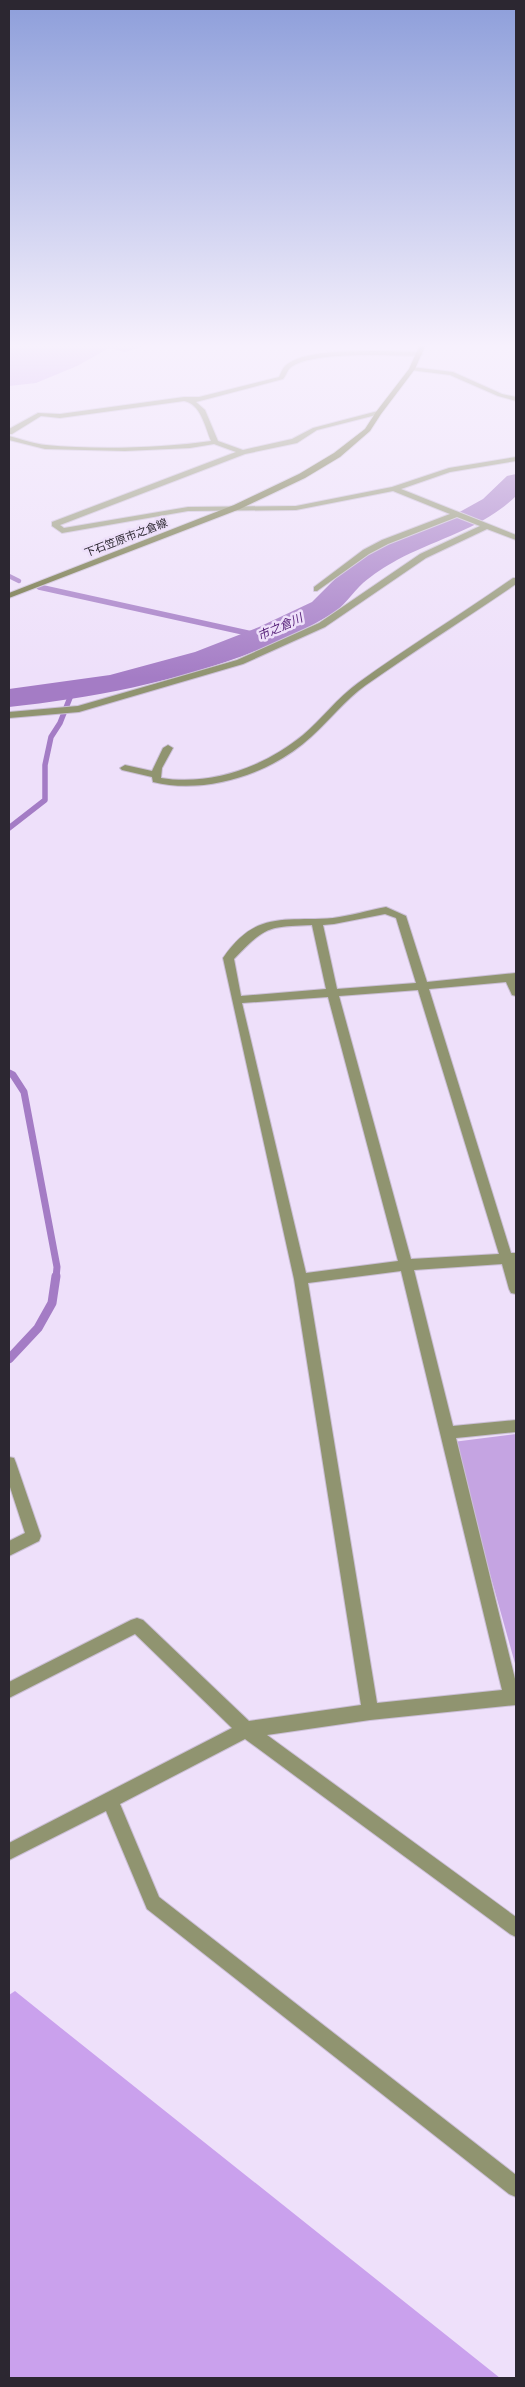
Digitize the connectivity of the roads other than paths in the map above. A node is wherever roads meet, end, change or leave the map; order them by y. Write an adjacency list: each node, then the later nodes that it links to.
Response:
1 (234, 455): 5 (street)
2 (339, 455): 5 (main road, 下石笠原市之倉線)
3 (516, 458): 4 (street)
4 (394, 489): 5 (street); 6 (street)
5 (237, 507): 11 (main road, 下石笠原市之倉線)
6 (456, 514): 7 (street); 10 (street)
7 (487, 526): 8 (street); 12 (street)
8 (516, 538)
9 (516, 580): 15 (street)
10 (317, 589)
11 (9, 596)
12 (9, 715)
13 (168, 748): 15 (street)
14 (125, 768): 15 (street)
15 (157, 775)
16 (317, 923): 18 (street); 20 (street); 21 (street)
17 (513, 977): 18 (street); 19 (street)
18 (423, 986): 20 (street); 22 (street)
19 (516, 992)
20 (333, 994): 21 (street); 23 (street)
21 (236, 1000): 24 (street)
22 (512, 1258): 23 (street); 25 (street)
23 (406, 1265): 24 (street); 27 (street)
24 (302, 1279): 32 (street)
25 (516, 1289)
26 (516, 1426): 27 (street)
27 (447, 1433): 31 (street)
28 (9, 1463): 29 (street)
29 (9, 1549)
30 (9, 1690): 33 (street)
31 (514, 1698): 32 (street)
32 (370, 1712): 33 (street)
33 (246, 1730): 34 (street); 36 (street)
34 (110, 1800): 35 (street); 37 (street)
35 (9, 1852)
36 (516, 1928)
37 (516, 2187)

